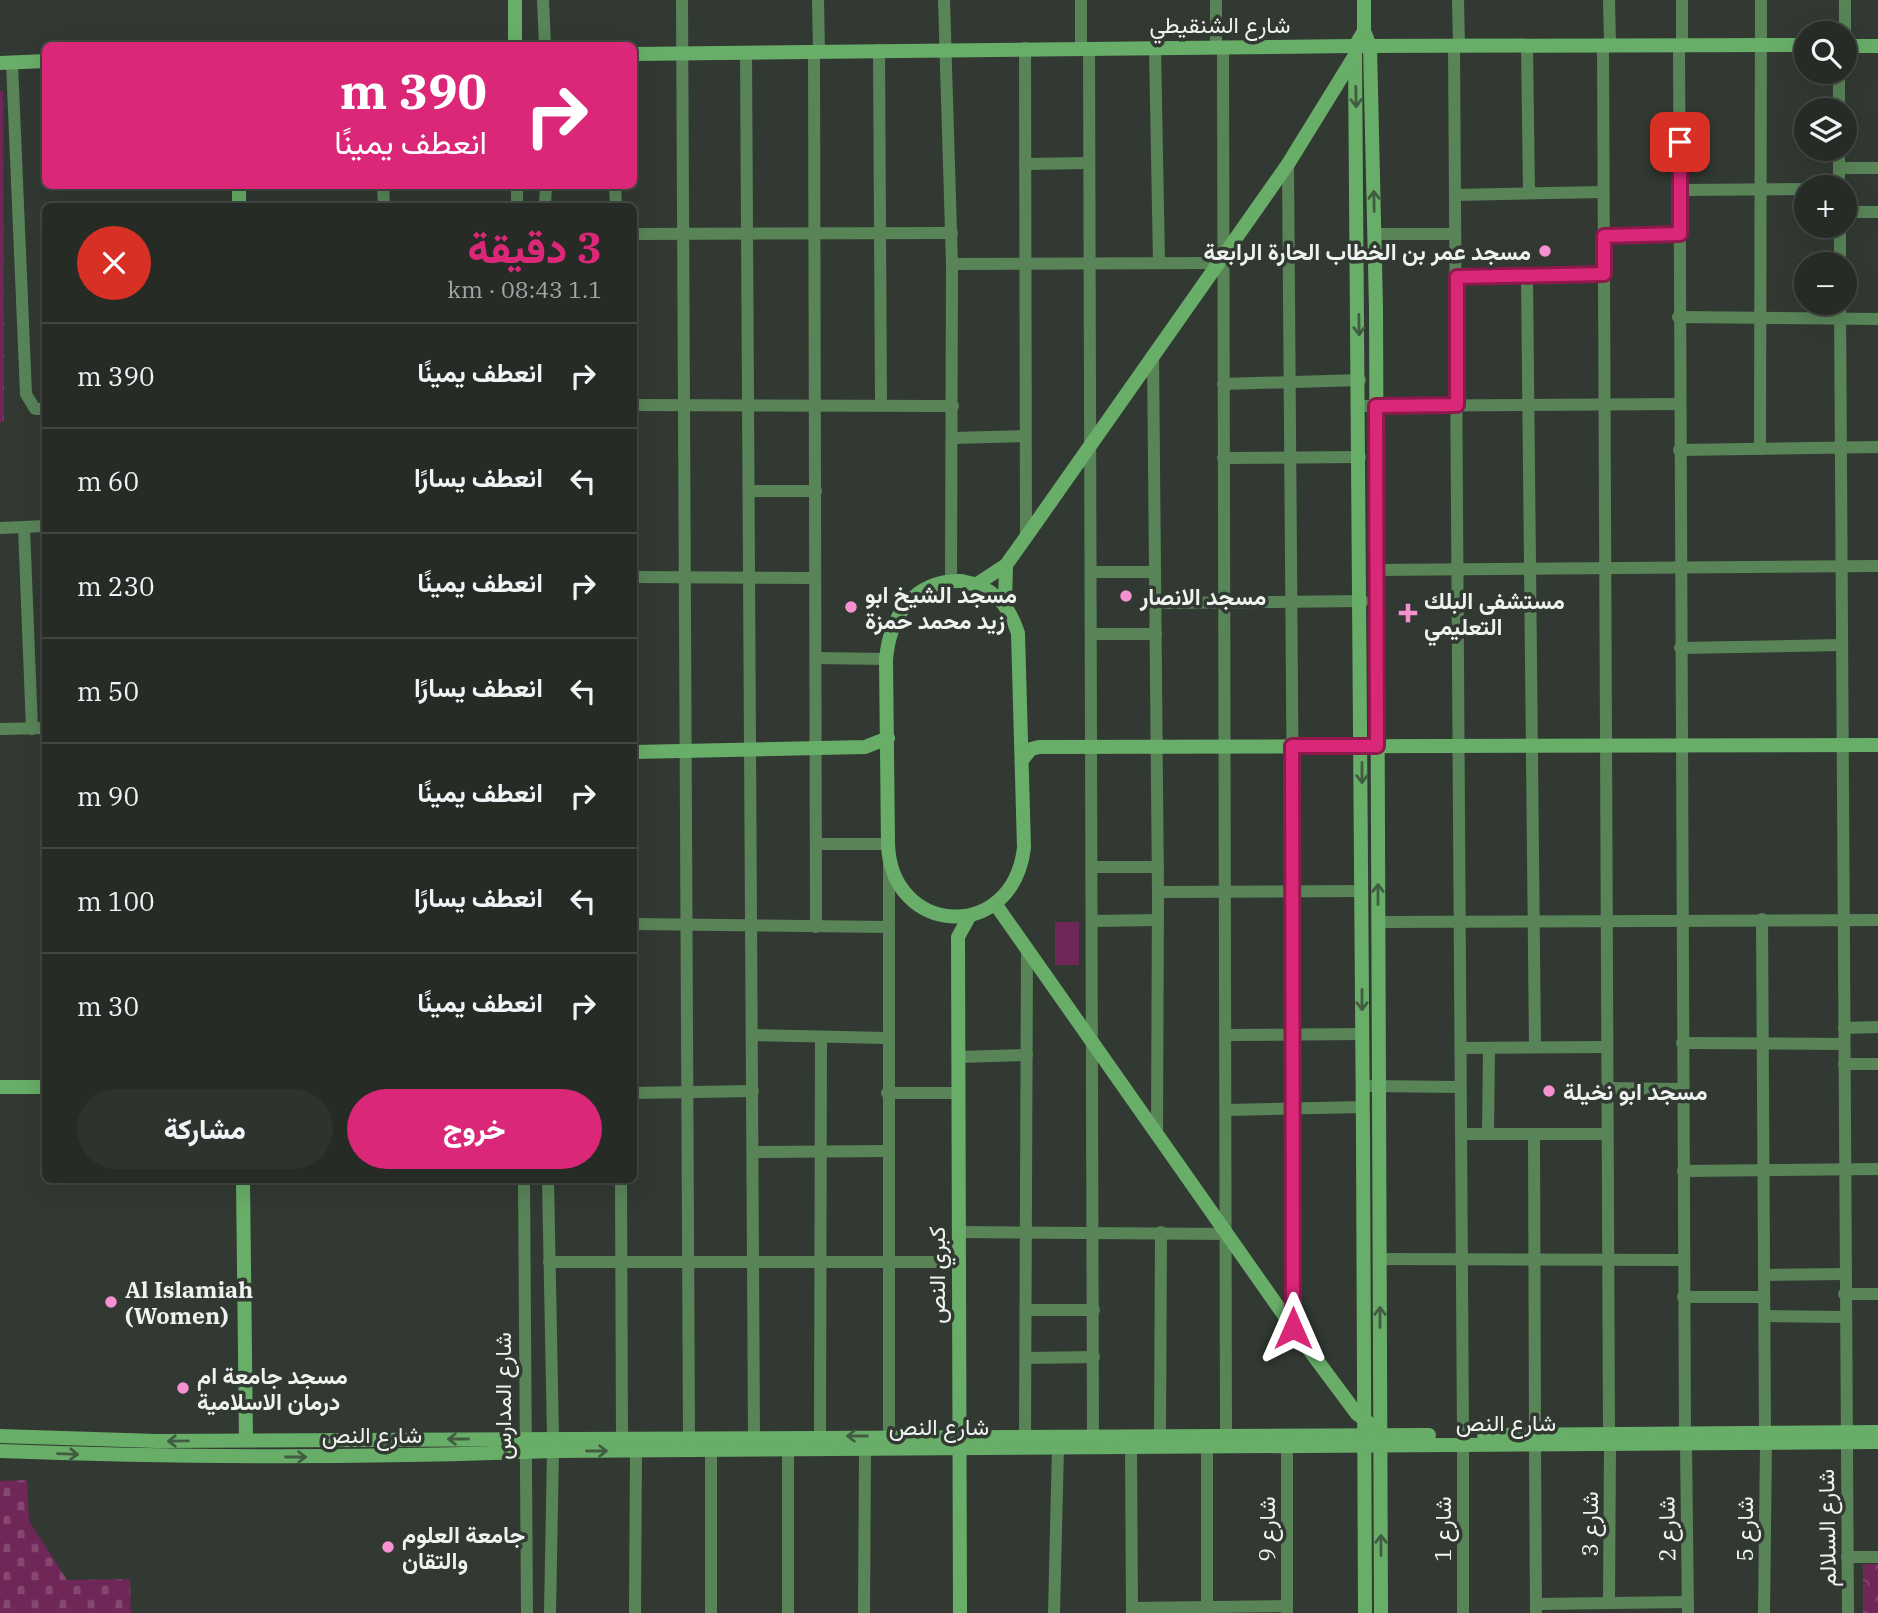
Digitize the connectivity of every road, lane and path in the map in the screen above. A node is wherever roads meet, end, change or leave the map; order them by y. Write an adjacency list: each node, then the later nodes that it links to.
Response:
1 (515, 0): 15 (street)
2 (542, 0): 16 (street)
3 (682, 0): 34 (street)
4 (818, 0): 31 (street)
5 (944, 0): 32 (street)
6 (1081, 0): 27 (street)
7 (1216, 0): 25 (street)
8 (1364, 0): 29 (street)
9 (1458, 0): 20 (street, شارع 1)
10 (1609, 0): 18 (street, شارع 3)
11 (1682, 0): 19 (street, شارع 2)
12 (1761, 0): 21 (street)
13 (1845, 0): 14 (street)
14 (1845, 21)
15 (515, 42)
16 (545, 42)
17 (1527, 45): 18 (street, شارع الشنقيطي); 20 (street, شارع الشنقيطي); 49 (street)
18 (1606, 45): 19 (street, شارع الشنقيطي); 48 (street, شارع 3)
19 (1681, 45): 21 (street, شارع الشنقيطي); 46 (street, شارع 2)
20 (1456, 46): 29 (street, شارع الشنقيطي); 50 (street, شارع 1)
21 (1761, 46): 22 (street, شارع الشنقيطي); 47 (street)
22 (1794, 46)
23 (1857, 46): 24 (street)
24 (1878, 46)
25 (1219, 47): 28 (street, شارع الشنقيطي); 29 (street, شارع الشنقيطي); 63 (street)
26 (1025, 48): 27 (street, شارع الشنقيطي); 32 (street, شارع الشنقيطي); 40 (street)
27 (1085, 48): 28 (street, شارع الشنقيطي); 39 (street)
28 (1155, 48): 65 (street)
29 (1360, 49): 41 (street); 59 (street, one-way to 29); 77 (street, one-way to 77)
30 (879, 50): 31 (street, شارع الشنقيطي); 32 (street, شارع الشنقيطي); 53 (street)
31 (817, 51): 33 (street, شارع الشنقيطي); 58 (street)
32 (945, 51): 54 (street)
33 (746, 52): 34 (street, شارع الشنقيطي); 57 (street)
34 (682, 53): 35 (street, شارع الشنقيطي); 56 (street)
35 (637, 54)
36 (42, 61): 37 (street)
37 (6, 63): 92 (street)
38 (1839, 161): 42 (street)
39 (1089, 163): 40 (street); 64 (street)
40 (1025, 164): 66 (street)
41 (1287, 164): 63 (street); 78 (street)
42 (1839, 168): 43 (street); 44 (street)
43 (1878, 168)
44 (1839, 175)
45 (1794, 189): 47 (street)
46 (1680, 190): 47 (street); 61 (street, شارع 2)
47 (1759, 190): 72 (street)
48 (1603, 192): 49 (street); 62 (street, شارع 3)
49 (1529, 193): 50 (street)
50 (1455, 195): 60 (street, شارع 1)
51 (1857, 212): 52 (street)
52 (1878, 212)
53 (881, 233): 54 (street); 58 (street); 85 (street)
54 (952, 233): 67 (street)
55 (637, 234): 56 (street)
56 (683, 234): 57 (street); 82 (street)
57 (747, 234): 58 (street); 83 (street)
58 (815, 234): 84 (street)
59 (1375, 234): 60 (street); 91 (street)
60 (1455, 234): 70 (street, شارع 1)
61 (1680, 234): 62 (street); 73 (street, شارع 2)
62 (1604, 236): 68 (street, شارع 3)
63 (1219, 259): 65 (street); 76 (street); 79 (street)
64 (1089, 262): 65 (street); 66 (street); 95 (street)
65 (1159, 262)
66 (1025, 263): 67 (street); 93 (street)
67 (952, 264): 89 (street)
68 (1604, 274): 69 (street); 88 (street, شارع 3)
69 (1527, 276): 70 (street); 87 (street)
70 (1457, 277): 86 (street, شارع 1)
71 (1840, 315): 74 (street, شارع السلالم)
72 (1760, 316): 73 (street); 74 (street); 98 (street)
73 (1678, 317): 80 (street, شارع 2)
74 (1840, 319): 75 (street); 97 (street, شارع السلالم)
75 (1878, 319)
76 (1153, 355): 95 (street); 118 (street)
77 (1360, 380): 78 (street); 90 (street)
78 (1290, 382): 79 (street); 102 (street)
79 (1223, 384): 101 (street)
80 (1679, 404): 88 (street); 99 (street, شارع 2)
81 (637, 405): 82 (street)
82 (682, 405): 83 (street); 120 (street)
83 (748, 405): 84 (street); 103 (street)
84 (816, 405): 85 (street); 104 (street)
85 (881, 405): 89 (street)
86 (1457, 405): 87 (street); 91 (street); 114 (street, شارع 1)
87 (1531, 405): 88 (street); 115 (street)
88 (1604, 405): 112 (street, شارع 3)
89 (953, 406): 94 (street)
90 (1360, 406): 91 (street); 100 (street)
91 (1376, 406): 116 (street)
92 (42, 409)
93 (1024, 436): 94 (street); 108 (street)
94 (953, 438): 123 (street)
95 (1090, 447): 108 (street); 117 (street)
96 (1878, 447): 97 (street)
97 (1841, 448): 98 (street); 110 (street, شارع السلالم)
98 (1760, 449): 99 (street)
99 (1679, 450): 113 (street, شارع 2)
100 (1360, 457): 102 (street); 126 (street)
101 (1223, 458): 102 (street); 128 (street)
102 (1291, 458): 125 (street)
103 (750, 491): 104 (street); 121 (street)
104 (816, 491): 122 (street)
105 (42, 526): 106 (street)
106 (24, 527): 107 (street); 137 (street)
107 (0, 528)
108 (1026, 537): 109 (street)
109 (1006, 565): 124 (street); 129 (street)
110 (1842, 566): 111 (street); 113 (street); 132 (street, شارع السلالم)
111 (1878, 566)
112 (1605, 568): 113 (street); 115 (street); 140 (street, شارع 3)
113 (1681, 568): 133 (street, شارع 2)
114 (1458, 569): 115 (street); 116 (street); 146 (street, شارع 1)
115 (1531, 569): 147 (street)
116 (1377, 570): 145 (street)
117 (1091, 572): 118 (street); 130 (street)
118 (1155, 572): 127 (street)
119 (637, 577): 120 (street)
120 (684, 577): 121 (street); 154 (street)
121 (750, 577): 122 (street); 155 (street)
122 (815, 578): 134 (street)
123 (951, 581): 124 (street); 135 (street)
124 (977, 584): 129 (street)
125 (1291, 601): 126 (street); 128 (street); 144 (street)
126 (1363, 601): 145 (street)
127 (1156, 603): 128 (street); 131 (street)
128 (1224, 603): 152 (street)
129 (1005, 605): 138 (street)
130 (1091, 634): 131 (street); 150 (street)
131 (1156, 634): 151 (street)
132 (1841, 645): 133 (street); 142 (street, شارع السلالم)
133 (1680, 648): 141 (street, شارع 2)
134 (816, 658): 135 (street); 153 (street)
135 (886, 659): 139 (street)
136 (0, 729): 137 (street)
137 (39, 729)
138 (1022, 730): 149 (street); 157 (street)
139 (888, 738): 148 (street); 158 (street)
140 (1606, 745): 141 (street); 147 (street); 173 (street, شارع 3)
141 (1681, 745): 142 (street); 174 (street, شارع 2)
142 (1841, 745): 143 (street); 175 (street, شارع السلالم)
143 (1878, 745)
144 (1292, 746): 145 (street); 152 (street); 166 (street)
145 (1369, 746): 146 (street); 163 (street, one-way to 163); 179 (street, one-way to 145)
146 (1458, 746): 147 (street); 178 (street, شارع 1)
147 (1533, 746): 172 (street)
148 (864, 747): 153 (street); 158 (street)
149 (1049, 747): 150 (street); 157 (street)
150 (1091, 747): 151 (street); 161 (street)
151 (1157, 747): 152 (street); 162 (street)
152 (1224, 747): 165 (street)
153 (816, 749): 155 (street); 159 (street)
154 (684, 751): 155 (street); 156 (street); 181 (street)
155 (752, 751): 182 (street)
156 (637, 752)
157 (1023, 759): 167 (street)
158 (888, 760): 160 (street)
159 (816, 844): 160 (street); 183 (street)
160 (889, 850): 168 (street); 184 (street)
161 (1092, 867): 162 (street); 177 (street)
162 (1158, 867): 164 (street)
163 (1362, 891): 166 (street); 190 (street, one-way to 190)
164 (1158, 892): 165 (street); 171 (street)
165 (1224, 892): 166 (street); 192 (street)
166 (1292, 892): 189 (street)
167 (996, 905): 169 (street); 186 (street)
168 (945, 916): 169 (street); 185 (street)
169 (970, 917): 185 (street)
170 (1762, 919): 174 (street); 175 (street); 197 (street, شارع 5)
171 (1158, 920): 177 (street); 222 (street)
172 (1534, 920): 173 (street); 178 (street); 199 (street)
173 (1607, 920): 174 (street); 200 (street, شارع 3)
174 (1682, 920): 195 (street, شارع 2)
175 (1841, 920): 176 (street); 188 (street, شارع السلالم)
176 (1878, 920)
177 (1093, 921): 196 (street)
178 (1458, 921): 179 (street); 201 (street, شارع 1)
179 (1378, 922): 208 (street)
180 (637, 924): 181 (street)
181 (687, 925): 182 (street); 215 (street)
182 (751, 926): 183 (street); 191 (street)
183 (816, 926): 184 (street)
184 (888, 928): 194 (street)
185 (958, 937): 204 (street, كبري النص)
186 (1027, 951): 196 (street); 203 (street)
187 (1878, 1027): 188 (street)
188 (1844, 1028): 198 (street, شارع السلالم)
189 (1294, 1034): 190 (street); 192 (street); 220 (street)
190 (1361, 1034): 207 (street)
191 (753, 1035): 193 (street); 214 (street)
192 (1226, 1035): 221 (street)
193 (821, 1037): 194 (street); 227 (street)
194 (887, 1038): 217 (street)
195 (1682, 1043): 197 (street); 213 (street, شارع 2)
196 (1094, 1044): 222 (street); 240 (street)
197 (1761, 1044): 198 (street); 231 (street, شارع 5)
198 (1844, 1044): 206 (street, شارع السلالم)
199 (1535, 1047): 200 (street); 202 (street)
200 (1607, 1047): 212 (street, شارع 3)
201 (1461, 1048): 202 (street); 211 (street, شارع 1)
202 (1489, 1048): 223 (street)
203 (1027, 1055): 204 (street); 239 (street)
204 (958, 1057): 218 (street, كبري النص)
205 (1878, 1064): 206 (street)
206 (1844, 1065): 230 (street, شارع السلالم)
207 (1362, 1086): 208 (street); 219 (street)
208 (1378, 1086): 211 (street); 243 (street)
209 (0, 1087): 210 (street)
210 (42, 1087)
211 (1460, 1087): 224 (street, شارع 1)
212 (1607, 1088): 213 (street); 226 (street, شارع 3)
213 (1682, 1089): 233 (street, شارع 2)
214 (753, 1091): 215 (street); 229 (street)
215 (689, 1092): 216 (street); 250 (street)
216 (637, 1093)
217 (887, 1093): 218 (street); 228 (street)
218 (958, 1093): 238 (street, كبري النص)
219 (1362, 1107): 220 (street); 269 (street)
220 (1294, 1109): 221 (street); 265 (street)
221 (1226, 1110): 242 (street)
222 (1157, 1132): 242 (street)
223 (1488, 1133): 224 (street); 225 (street)
224 (1461, 1134): 246 (street, شارع 1)
225 (1534, 1134): 226 (street); 244 (street)
226 (1607, 1134): 245 (street, شارع 3)
227 (821, 1151): 228 (street); 229 (street); 254 (street)
228 (887, 1151): 252 (street)
229 (754, 1152): 251 (street)
230 (1843, 1168): 231 (street); 232 (street); 255 (street, شارع السلالم)
231 (1764, 1169): 233 (street); 256 (street, شارع 5)
232 (1878, 1169)
233 (1683, 1171): 247 (street, شارع 2)
234 (243, 1183): 284 (street)
235 (524, 1183): 292 (street, شارع المدارس)
236 (548, 1183): 248 (street, شارع المدارس)
237 (621, 1183): 249 (street)
238 (958, 1232): 239 (street); 253 (street, كبري النص)
239 (1026, 1232): 240 (street); 261 (street)
240 (1094, 1232): 241 (street); 262 (street)
241 (1161, 1232): 242 (street); 270 (street)
242 (1227, 1233): 265 (street); 271 (street)
243 (1379, 1259): 246 (street); 272 (street, one-way to 243)
244 (1534, 1259): 245 (street); 246 (street); 286 (street)
245 (1608, 1259): 247 (street); 287 (street, شارع 3)
246 (1460, 1260): 285 (street, شارع 1)
247 (1683, 1260): 259 (street, شارع 2)
248 (548, 1262): 249 (street); 291 (street, شارع المدارس)
249 (622, 1262): 250 (street); 280 (street)
250 (688, 1262): 251 (street); 281 (street)
251 (754, 1262): 254 (street); 276 (street)
252 (887, 1262): 253 (street); 254 (street); 278 (street)
253 (959, 1262): 290 (street, كبري النص)
254 (820, 1263): 277 (street)
255 (1844, 1274): 256 (street); 257 (street, شارع السلالم)
256 (1764, 1275): 260 (street, شارع 5)
257 (1844, 1294): 258 (street); 264 (street, شارع السلالم)
258 (1878, 1294)
259 (1683, 1297): 260 (street); 282 (street, شارع 2)
260 (1764, 1297): 263 (street, شارع 5)
261 (1026, 1310): 262 (street); 267 (street)
262 (1094, 1310): 266 (street)
263 (1765, 1316): 264 (street); 283 (street, شارع 5)
264 (1845, 1317): 279 (street, شارع السلالم)
265 (1293, 1328): 269 (street)
266 (1094, 1357): 267 (street); 275 (street)
267 (1026, 1358): 274 (street)
268 (1878, 1432): 279 (street, شارع النص)
269 (1364, 1434): 271 (street, شارع النص); 272 (street, شارع النص); 272 (street); 293 (street, شارع النص); 317 (street)
270 (1160, 1435): 275 (street, شارع النص); 288 (street, شارع النص)
271 (1226, 1435): 288 (street, شارع النص)
272 (1380, 1435): 285 (street, شارع النص); 318 (street, one-way to 272)
273 (0, 1436): 284 (street, شارع النص, one-way to 273)
274 (1025, 1436): 275 (street, شارع النص); 290 (street, شارع النص)
275 (1093, 1436)
276 (754, 1437): 277 (street, شارع النص); 281 (street, شارع النص)
277 (820, 1437): 278 (street, شارع النص, one-way to 277)
278 (889, 1437): 290 (street, شارع النص)
279 (1846, 1437): 283 (street, شارع النص); 289 (street, شارع النص); 301 (street, شارع السلالم)
280 (622, 1438): 281 (street, شارع النص); 291 (street, شارع النص)
281 (689, 1438)
282 (1685, 1439): 283 (street, شارع النص); 287 (street, شارع النص); 304 (street, شارع 2)
283 (1765, 1439): 320 (street, شارع 5)
284 (246, 1440): 292 (street, شارع النص, one-way to 284)
285 (1463, 1440): 286 (street, شارع النص); 319 (street, شارع 1)
286 (1535, 1440): 287 (street, شارع النص); 307 (street)
287 (1610, 1440): 303 (street, شارع 3)
288 (1207, 1441): 293 (street, شارع النص); 295 (street, شارع النص); 305 (street)
289 (1878, 1442)
290 (960, 1443): 294 (street, شارع النص); 299 (street, شارع النص); 315 (street, كبري النص)
291 (553, 1444): 292 (street, شارع النص); 297 (street, شارع النص, one-way to 297); 310 (street, شارع المدارس)
292 (526, 1445): 300 (street, شارع النص, one-way to 292); 309 (street, شارع المدارس)
293 (1287, 1445): 306 (street, شارع 9)
294 (1058, 1447): 295 (street, شارع النص); 316 (street)
295 (1131, 1447): 308 (street)
296 (788, 1449): 298 (street, شارع النص); 299 (street, شارع النص); 313 (street)
297 (636, 1450): 298 (street, شارع النص); 311 (street)
298 (711, 1450): 312 (street)
299 (865, 1450): 314 (street)
300 (0, 1451)
301 (1847, 1558): 302 (street); 321 (street, شارع السلالم)
302 (1878, 1558)
303 (1609, 1603): 304 (street); 307 (street)
304 (1688, 1608)
305 (1207, 1609): 306 (street); 308 (street)
306 (1287, 1609)
307 (1536, 1609)
308 (1132, 1610)
309 (527, 1613)
310 (550, 1613)
311 (635, 1613)
312 (711, 1613)
313 (788, 1613)
314 (864, 1613)
315 (960, 1613)
316 (1054, 1613)
317 (1365, 1613)
318 (1381, 1613)
319 (1463, 1613)
320 (1764, 1613)
321 (1848, 1613)

